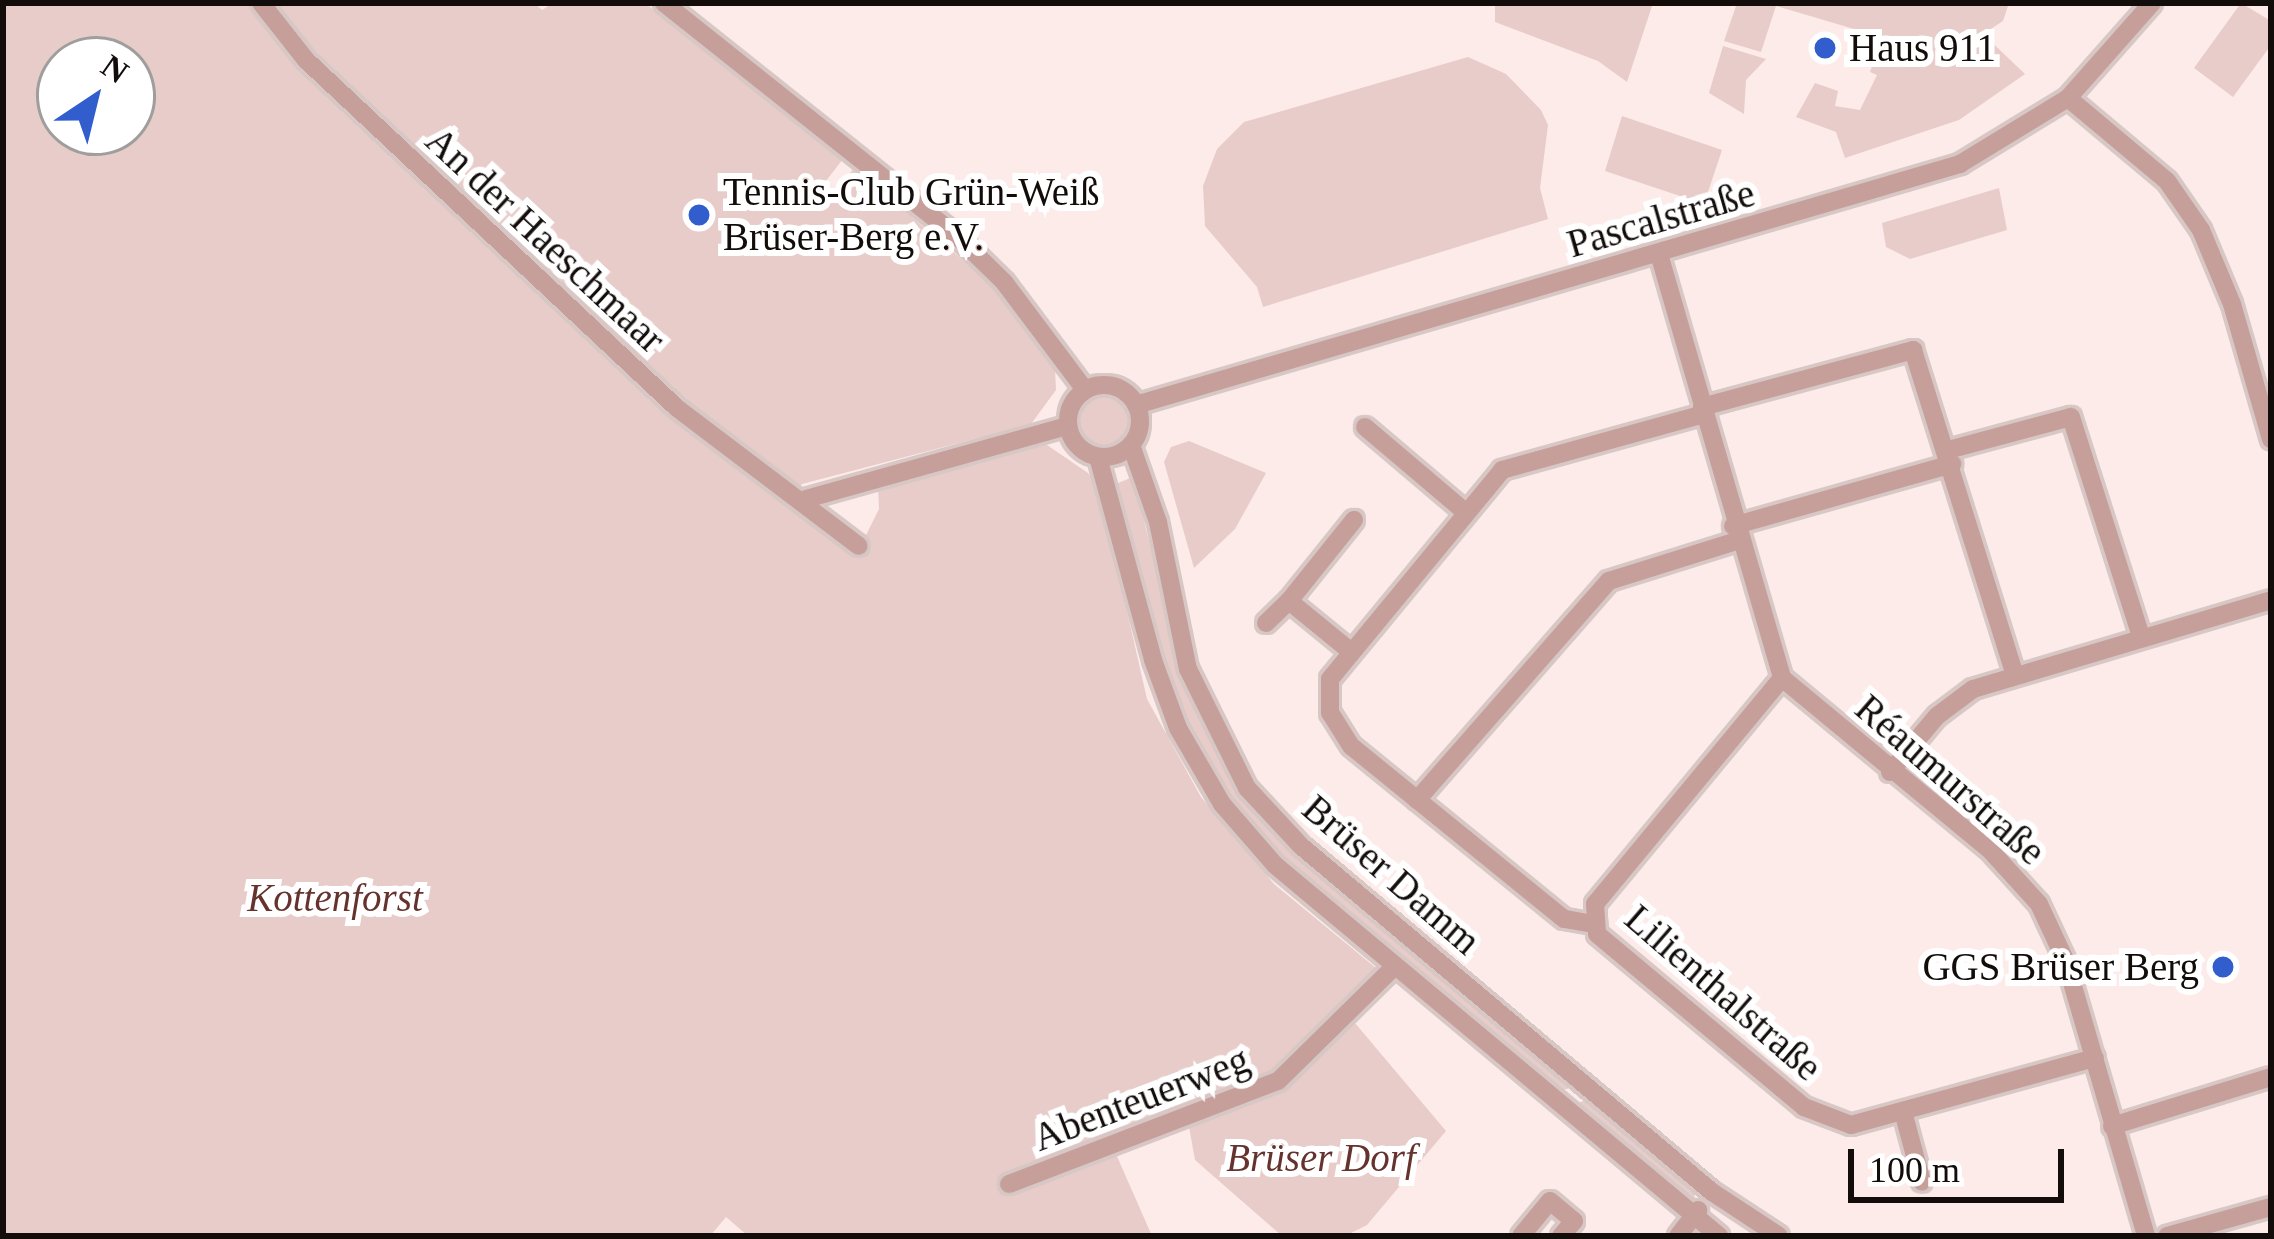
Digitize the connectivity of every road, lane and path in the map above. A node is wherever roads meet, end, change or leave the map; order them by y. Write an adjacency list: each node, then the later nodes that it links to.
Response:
1 (261, 3): 15 (street, An der Haeschmaar)
2 (664, 3): 6 (street)
3 (2152, 3): 4 (street, Pascalstraße)
4 (2068, 98): 5 (street, Pascalstraße); 11 (street)
5 (1659, 254): 7 (street, Pascalstraße); 8 (street)
6 (1085, 390): 7 (street); 9 (street)
7 (1136, 405): 12 (street, Brüser Damm)
8 (1703, 411): 14 (street); 16 (street); 18 (street)
9 (1068, 426): 13 (street); 15 (street)
10 (1365, 427): 16 (street)
11 (2271, 439)
12 (1131, 446): 13 (street); 37 (street, Brüser Damm)
13 (1099, 457): 30 (street, Brüser Damm)
14 (1950, 457): 18 (street); 23 (street); 25 (street)
15 (806, 499): 19 (street, An der Haeschmaar)
16 (1464, 512): 24 (street)
17 (1354, 520): 21 (street)
18 (1735, 534): 26 (street); 28 (street)
19 (859, 545)
20 (2271, 600): 23 (street)
21 (1289, 601): 22 (street); 24 (street)
22 (1266, 623)
23 (2141, 637): 25 (street)
24 (1349, 650): 28 (street)
25 (2014, 673): 27 (street)
26 (1782, 678): 27 (street, Réaumurstraße); 29 (street, Lilienthalstraße)
27 (1890, 772): 31 (street, Réaumurstraße)
28 (1417, 800): 29 (street)
29 (1593, 925): 33 (street, Lilienthalstraße)
30 (1394, 967): 36 (street, Abenteuerweg); 39 (street, Brüser Damm)
31 (2095, 1058): 33 (street, Lilienthalstraße); 34 (street, Réaumurstraße)
32 (2271, 1077): 34 (street)
33 (1904, 1115): 35 (street)
34 (2112, 1126): 46 (street, Réaumurstraße)
35 (1922, 1182)
36 (1009, 1184)
37 (1712, 1192): 39 (street); 45 (street, Brüser Damm)
38 (2271, 1207): 47 (street)
39 (1694, 1216): 43 (street); 44 (street, Brüser Damm)
40 (1527, 1229): 41 (street); 42 (street)
41 (1551, 1236)
42 (1561, 1236)
43 (1678, 1236)
44 (1719, 1236)
45 (1779, 1236)
46 (2146, 1236)
47 (2167, 1236)

